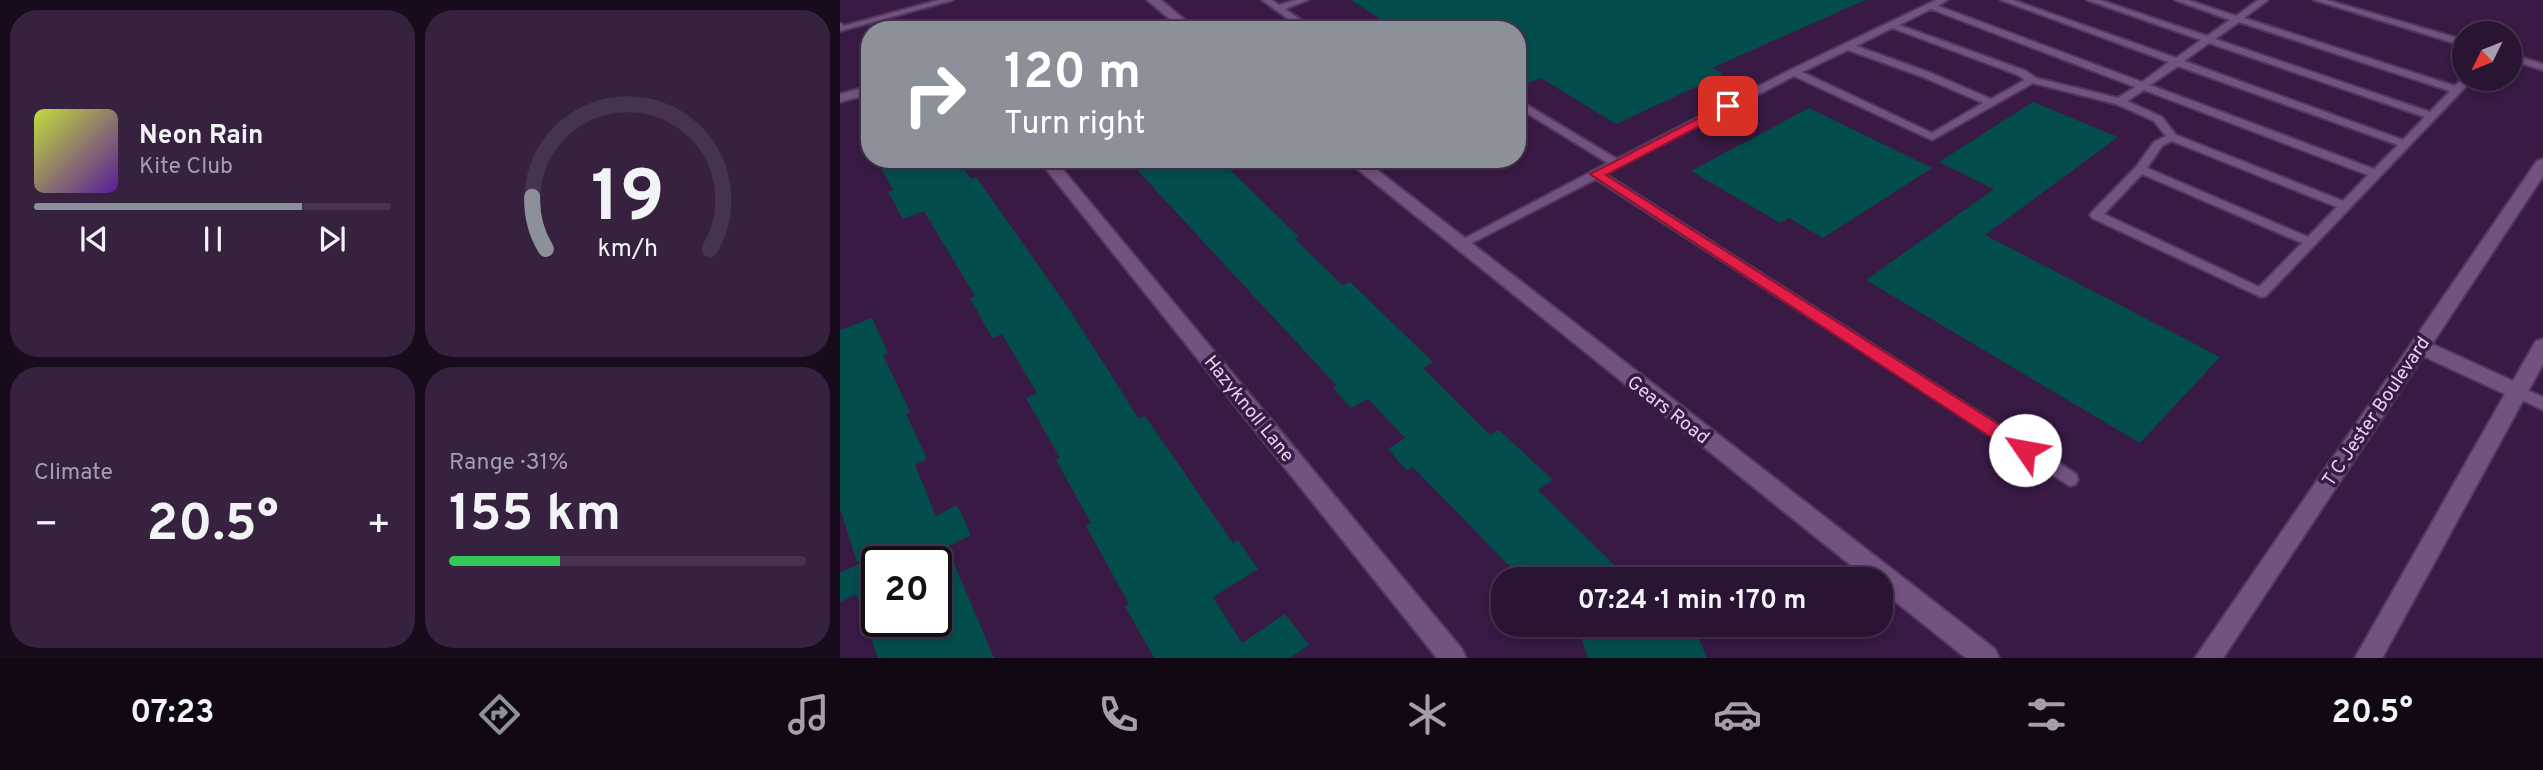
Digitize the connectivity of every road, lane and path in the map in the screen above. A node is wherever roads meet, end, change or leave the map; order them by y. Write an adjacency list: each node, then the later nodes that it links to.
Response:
1 (948, 0): 14 (lane)
2 (1153, 0): 15 (main road)
3 (1266, 0): 12 (lane)
4 (1304, 0): 12 (lane)
5 (1943, 0): 11 (lane)
6 (2005, 0): 23 (lane)
7 (2091, 0): 20 (lane)
8 (2179, 0): 13 (lane)
9 (2264, 0): 13 (lane)
10 (2318, 0): 21 (lane)
11 (1931, 6): 18 (lane); 28 (lane)
12 (1279, 8): 16 (lane)
13 (2237, 19): 20 (lane); 29 (lane)
14 (868, 21)
15 (1180, 21)
16 (1298, 21)
17 (861, 23): 19 (lane)
18 (1892, 24): 22 (lane); 27 (lane)
19 (841, 28)
20 (2207, 39): 23 (lane); 36 (lane)
21 (2452, 39)
22 (1847, 46): 26 (lane); 33 (lane)
23 (2175, 61): 28 (lane); 38 (lane)
24 (2522, 61): 25 (lane)
25 (2543, 67)
26 (1794, 72): 33 (lane); 39 (lane)
27 (2032, 80): 33 (lane); 34 (lane)
28 (2143, 84): 34 (lane); 45 (lane)
29 (2452, 88)
30 (2456, 91): 36 (lane)
31 (861, 92): 32 (main road)
32 (840, 98)
33 (1989, 102)
34 (2120, 102): 37 (lane)
35 (1526, 108): 39 (lane)
36 (2432, 116): 38 (lane)
37 (2172, 137): 43 (lane); 46 (lane)
38 (2405, 144): 45 (lane)
39 (1617, 164): 44 (lane)
40 (2543, 164): 49 (main road, T C Jester Boulevard)
41 (1053, 168): 55 (main road, Hazyknoll Lane)
42 (1364, 168): 48 (main road, Gears Road)
43 (2140, 169): 47 (lane); 47 (lane)
44 (1597, 174): 48 (lane); 53 (lane)
45 (2376, 174): 46 (lane)
46 (2345, 206): 47 (lane)
47 (2311, 242)
48 (1460, 244): 56 (main road, Gears Road)
49 (2419, 346): 51 (main road); 57 (main road, T C Jester Boulevard)
50 (2543, 346): 51 (main road)
51 (2517, 391): 52 (lane); 54 (main road)
52 (2543, 404)
53 (2070, 479)
54 (2376, 655)
55 (1453, 658)
56 (1986, 658)
57 (2208, 658)

